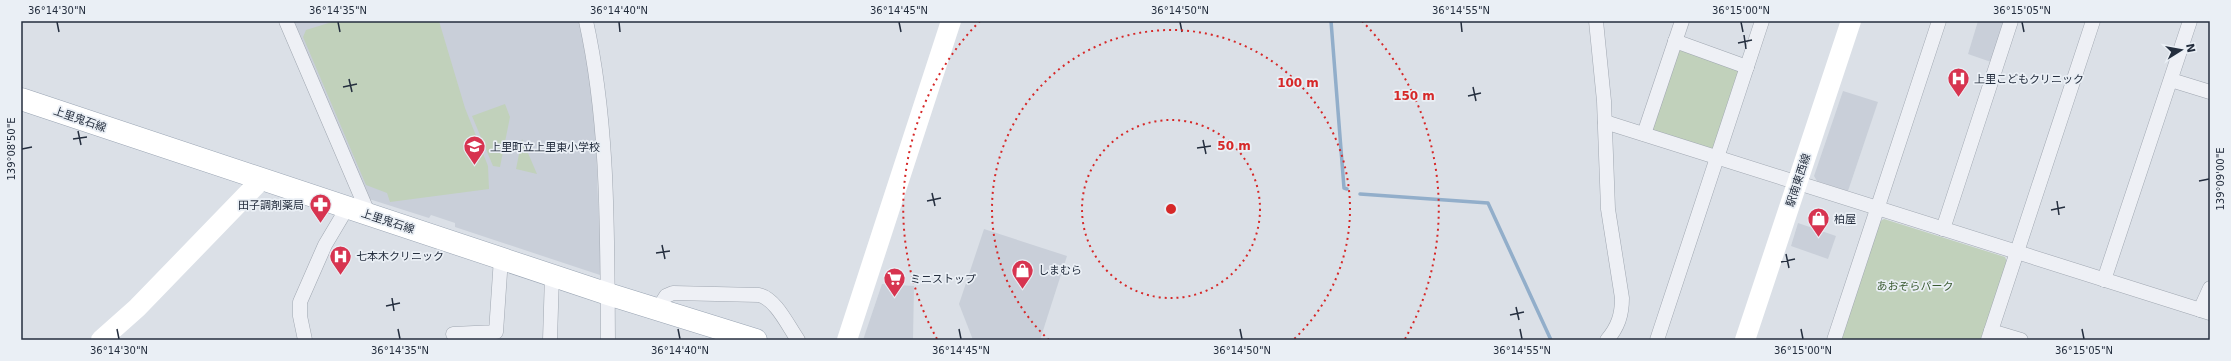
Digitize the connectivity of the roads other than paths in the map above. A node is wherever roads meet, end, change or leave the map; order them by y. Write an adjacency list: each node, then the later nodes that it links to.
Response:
1 (286, 21): 24 (street)
2 (586, 21): 31 (street)
3 (951, 21): 42 (street)
4 (1596, 21): 17 (street)
5 (1682, 21): 12 (street)
6 (1762, 21): 13 (street)
7 (1851, 21): 21 (street, 駅南東西線)
8 (1939, 21): 23 (street)
9 (2011, 21): 25 (street)
10 (2092, 21): 26 (street)
11 (2190, 21): 14 (street)
12 (1675, 41): 13 (street); 18 (street)
13 (1747, 67): 19 (street)
14 (2170, 80): 15 (street); 29 (street)
15 (2210, 92)
16 (21, 99): 20 (main road, 上里鬼石線)
17 (1605, 122): 18 (street); 43 (street)
18 (1644, 134): 19 (street)
19 (1717, 158): 21 (street); 44 (street)
20 (261, 180): 22 (main road, 上里鬼石線); 36 (street)
21 (1797, 183): 23 (street); 45 (street, 駅南東西線)
22 (347, 208): 24 (main road, 上里鬼石線); 37 (street)
23 (1877, 208): 25 (street); 46 (street)
24 (369, 215): 27 (main road, 上里鬼石線)
25 (1943, 229): 26 (street)
26 (2016, 252): 29 (street); 35 (street)
27 (501, 258): 28 (main road, 上里鬼石線); 34 (street)
28 (552, 275): 31 (main road, 上里鬼石線); 38 (street)
29 (2104, 280): 33 (street)
30 (2210, 288): 33 (street)
31 (608, 294): 32 (main road, 上里鬼石線); 39 (street)
32 (657, 310): 40 (main road, 上里鬼石線); 41 (street)
33 (2205, 312)
34 (453, 334)
35 (1989, 335): 47 (street)
36 (101, 340)
37 (305, 340)
38 (550, 340)
39 (608, 340)
40 (756, 340)
41 (798, 340)
42 (847, 340)
43 (1607, 340)
44 (1657, 340)
45 (1746, 340)
46 (1834, 340)
47 (2021, 340)

